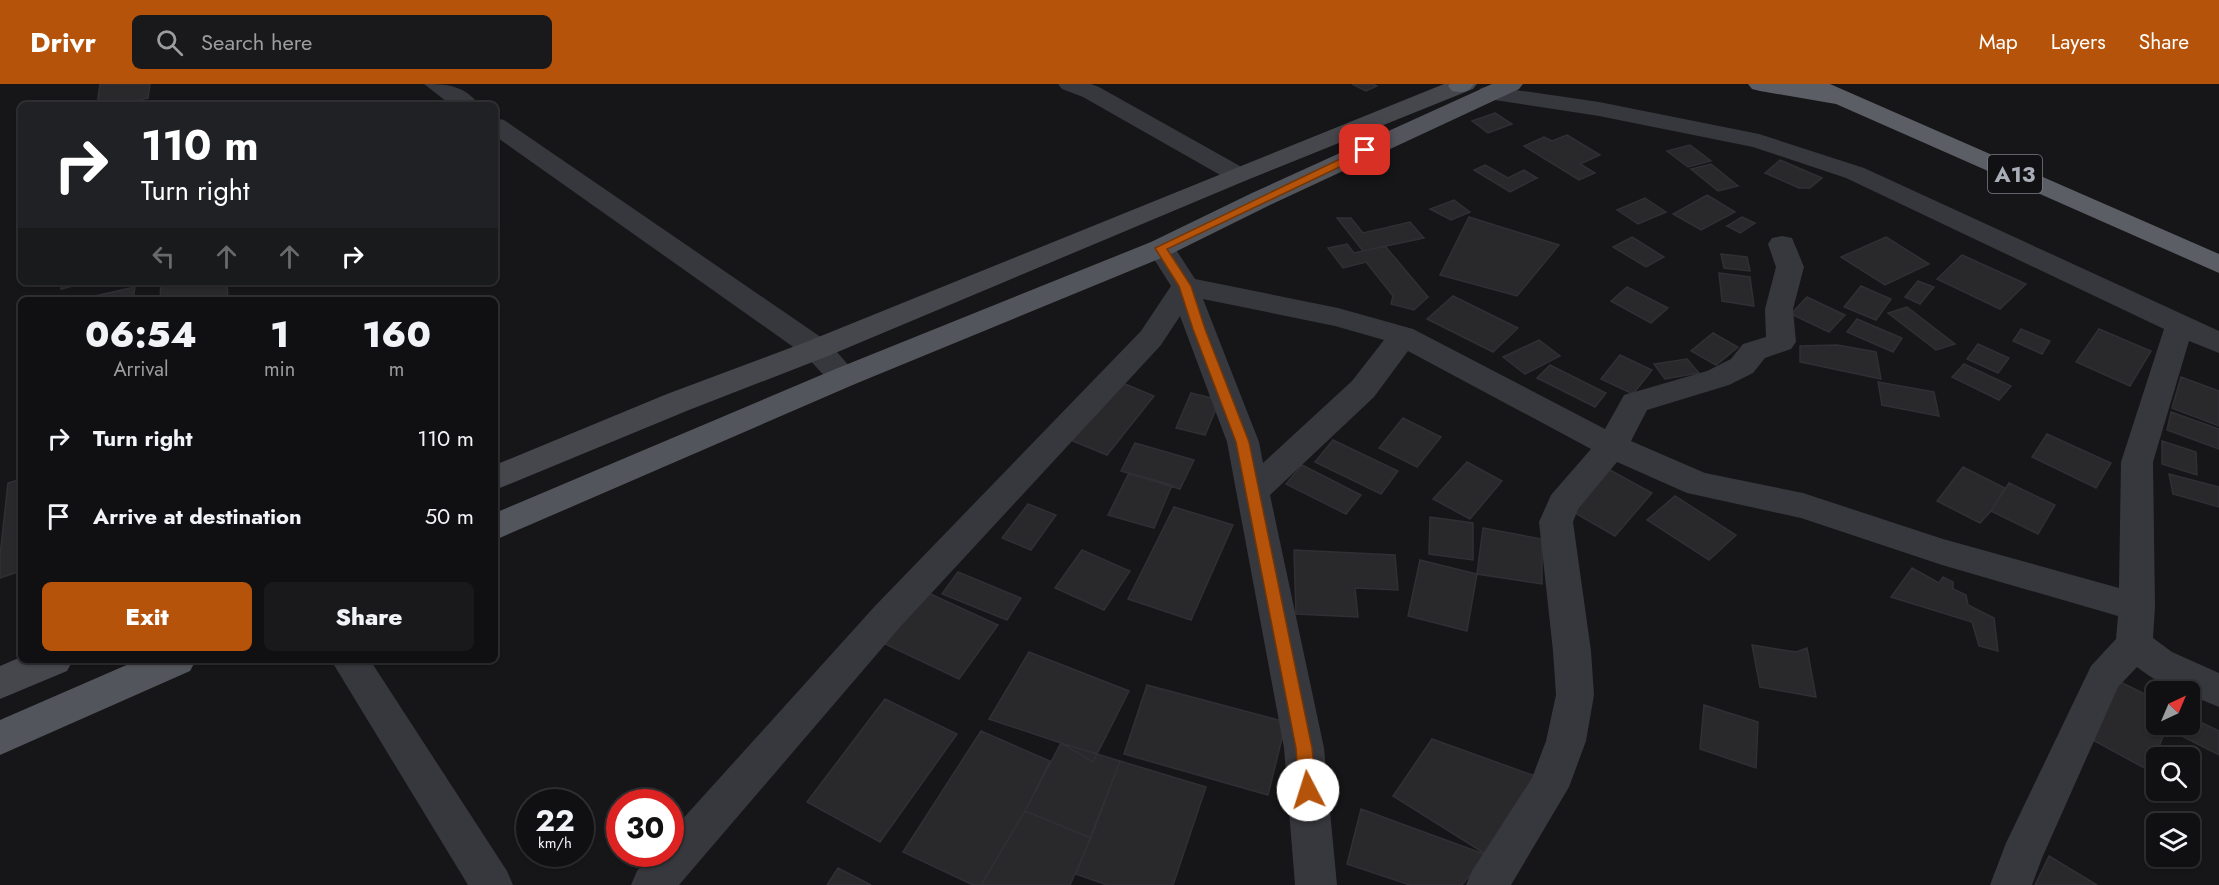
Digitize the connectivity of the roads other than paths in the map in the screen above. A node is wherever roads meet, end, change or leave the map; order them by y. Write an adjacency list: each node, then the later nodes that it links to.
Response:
1 (436, 84): 7 (street)
2 (1070, 84): 9 (street)
3 (1760, 84): 6 (highway)
4 (1810, 84): 6 (highway, A13)
5 (1477, 86): 9 (main road); 11 (main road); 14 (street)
6 (1849, 101): 12 (highway, A13)
7 (462, 102)
8 (498, 127): 17 (street)
9 (1238, 175): 17 (main road)
10 (1782, 244): 19 (street)
11 (1161, 248): 13 (street); 18 (main road)
12 (2219, 264)
13 (1185, 286): 15 (street); 21 (street); 32 (street)
14 (2180, 324): 16 (street); 23 (street)
15 (1403, 336): 19 (street); 21 (street)
16 (2219, 343)
17 (817, 350): 18 (street); 20 (main road)
18 (844, 377): 22 (main road)
19 (1612, 446): 23 (street); 34 (street)
20 (498, 477)
21 (1253, 492): 33 (street)
22 (498, 526)
23 (2137, 607): 24 (street)
24 (2134, 645): 29 (street); 35 (street)
25 (47, 663): 28 (main road)
26 (170, 663): 30 (main road)
27 (352, 663): 31 (street)
28 (0, 683)
29 (2219, 691)
30 (0, 738)
31 (492, 885)
32 (652, 885)
33 (1316, 885)
34 (1487, 885)
35 (2011, 885)

